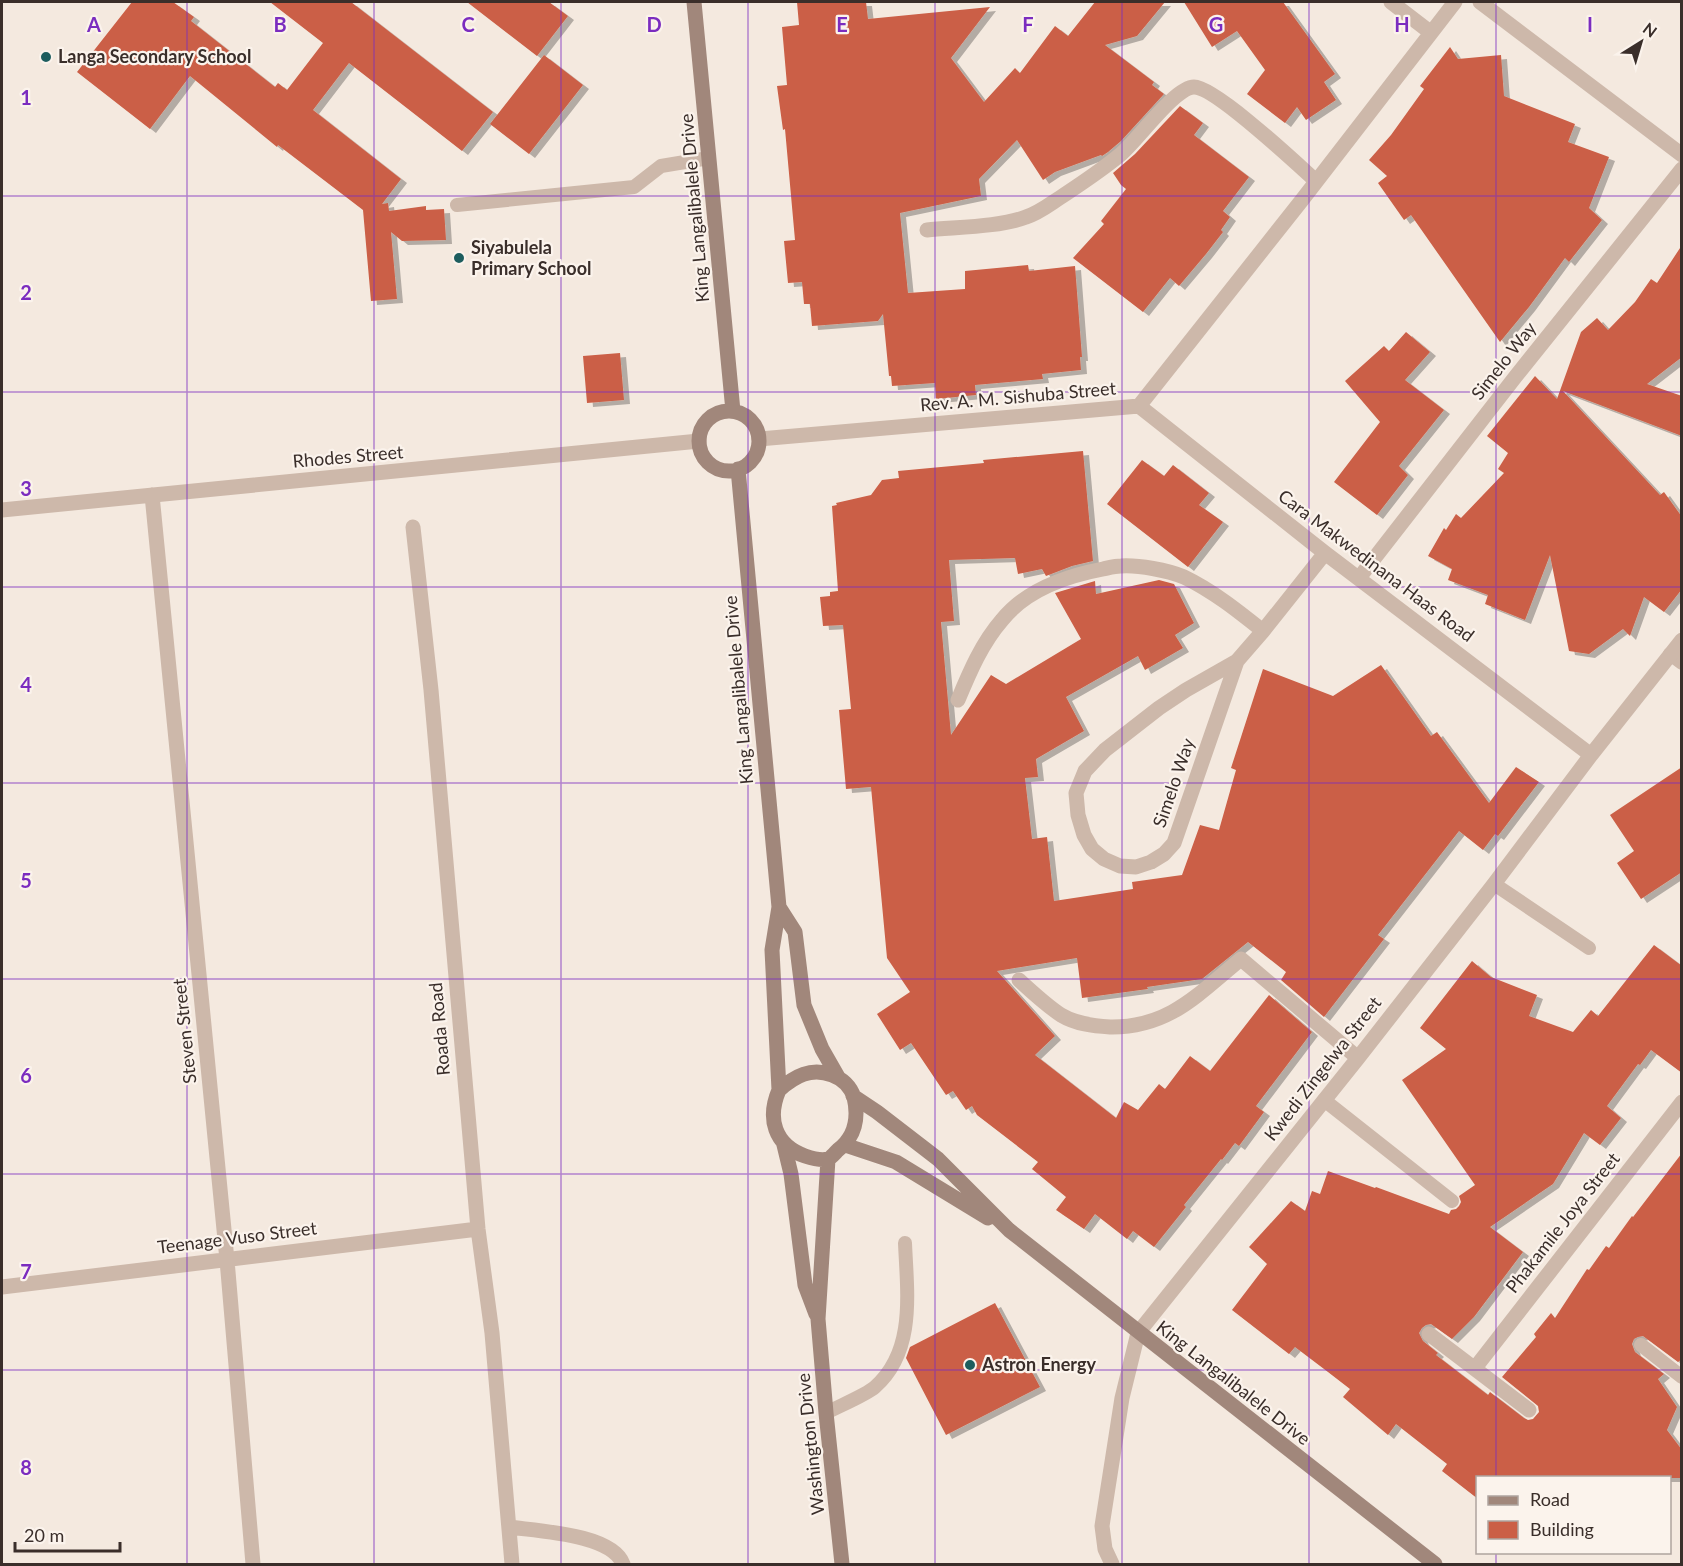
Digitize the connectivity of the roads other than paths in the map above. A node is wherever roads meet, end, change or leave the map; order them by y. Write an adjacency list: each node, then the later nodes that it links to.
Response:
1 (694, 2): 7 (street, King Langalibalele Drive)
2 (1391, 2): 5 (street)
3 (1455, 2): 5 (street, Rev. A. M. Sishuba Street)
4 (1480, 2): 6 (street)
5 (1430, 32): 9 (street, Rev. A. M. Sishuba Street)
6 (1682, 154)
7 (709, 158): 10 (lane); 13 (street, King Langalibalele Drive)
8 (1682, 169): 21 (street, Simelo Way)
9 (1316, 181): 11 (street); 12 (street, Rev. A. M. Sishuba Street)
10 (457, 205)
11 (927, 230)
12 (1139, 406): 14 (street, Rev. A. M. Sishuba Street); 20 (street, Cara Makwedinana Haas Road)
13 (733, 411): 14 (street); 15 (street)
14 (759, 439): 16 (street)
15 (699, 441): 16 (street); 17 (street, Rhodes Street)
16 (738, 469): 29 (street, King Langalibalele Drive)
17 (152, 495): 18 (street, Rhodes Street); 45 (street, Steven Street)
18 (2, 510)
19 (413, 527): 42 (street, Roada Road)
20 (1325, 553): 21 (street, Cara Makwedinana Haas Road); 22 (street, Simelo Way)
21 (1359, 578): 27 (street, Cara Makwedinana Haas Road)
22 (1263, 631): 25 (street, Simelo Way); 26 (street)
23 (1682, 640): 24 (street, Kwedi Zingelwa Street)
24 (1676, 659): 27 (street, Kwedi Zingelwa Street)
25 (1237, 661): 25 (street, Simelo Way)
26 (958, 700)
27 (1591, 754): 28 (street, Kwedi Zingelwa Street)
28 (1494, 884): 30 (lane); 32 (street, Kwedi Zingelwa Street)
29 (779, 907): 33 (street, King Langalibalele Drive); 34 (street, King Langalibalele Drive)
30 (1589, 948)
31 (1019, 980): 32 (street)
32 (1358, 1058): 36 (street, Kwedi Zingelwa Street)
33 (838, 1077): 34 (street); 35 (street)
34 (778, 1090): 38 (street)
35 (853, 1096): 39 (street); 43 (street, King Langalibalele Drive)
36 (1324, 1100): 41 (lane); 48 (street, Kwedi Zingelwa Street)
37 (1682, 1102): 51 (street, Phakamile Joya Street)
38 (784, 1145): 40 (street); 47 (street, Washington Drive)
39 (845, 1145): 40 (street); 43 (street, King Langalibalele Drive)
40 (828, 1159): 47 (street, Washington Drive)
41 (1452, 1201)
42 (478, 1229): 45 (street, Teenage Vuso Street); 55 (street, Roada Road)
43 (1009, 1230): 48 (street, King Langalibalele Drive)
44 (905, 1244): 54 (lane)
45 (227, 1260): 46 (street, Teenage Vuso Street); 56 (street, Steven Street)
46 (2, 1287)
47 (818, 1319): 54 (street, Washington Drive)
48 (1138, 1333): 60 (street, Kwedi Zingelwa Street); 61 (street, King Langalibalele Drive)
49 (1429, 1334): 51 (street)
50 (1641, 1345): 52 (lane)
51 (1475, 1368): 53 (street)
52 (1682, 1377)
53 (1529, 1410)
54 (826, 1413): 59 (street, Washington Drive)
55 (509, 1527): 57 (street, Roada Road); 58 (street)
56 (253, 1564)
57 (512, 1564)
58 (623, 1564)
59 (842, 1564)
60 (1113, 1564)
61 (1435, 1564)

